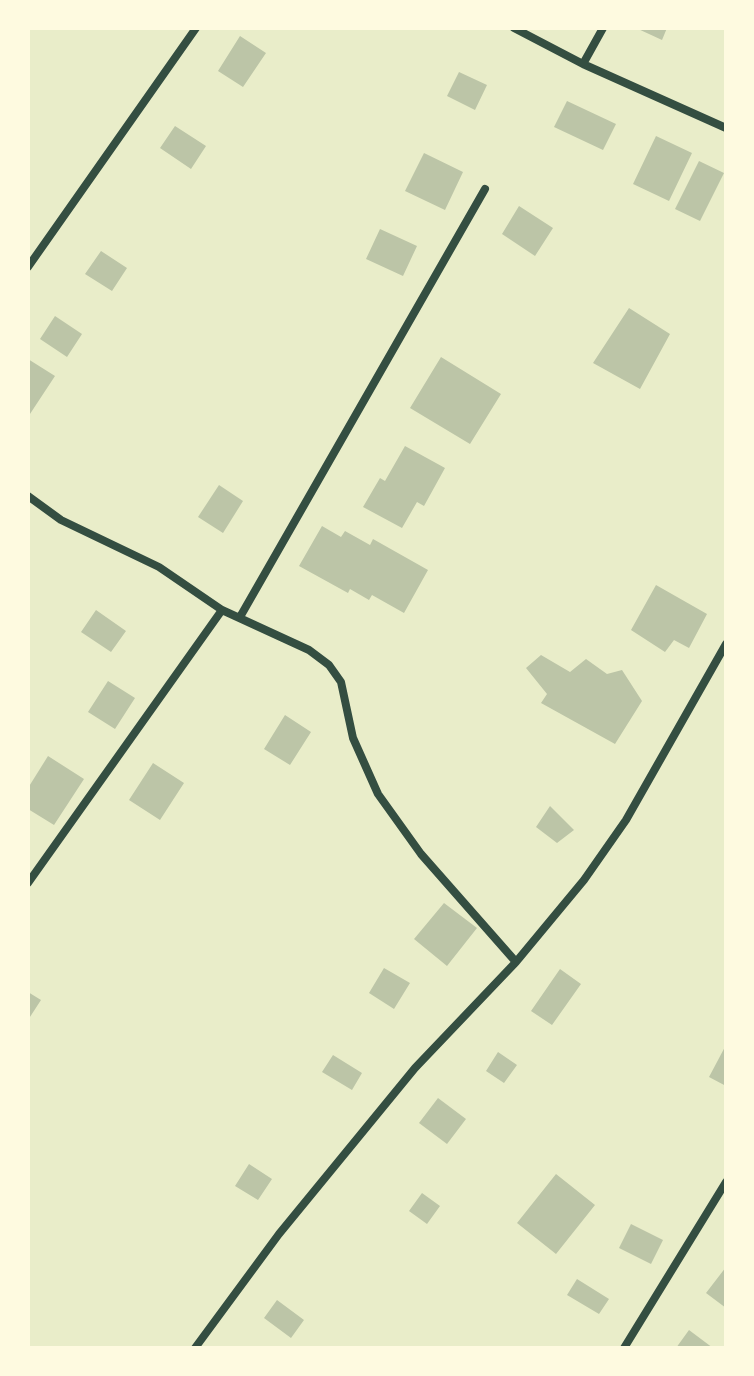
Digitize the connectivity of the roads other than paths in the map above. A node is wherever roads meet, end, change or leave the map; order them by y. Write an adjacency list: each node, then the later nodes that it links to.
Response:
1 (196, 28): 7 (street)
2 (514, 28): 4 (street)
3 (603, 28): 4 (street)
4 (583, 64): 5 (street)
5 (726, 128)
6 (485, 189): 10 (street)
7 (28, 267)
8 (28, 496): 9 (street)
9 (222, 610): 10 (street); 12 (street)
10 (240, 617): 13 (street)
11 (726, 644): 13 (street)
12 (28, 883)
13 (516, 962): 15 (street)
14 (726, 1182): 16 (street)
15 (195, 1348)
16 (624, 1348)

